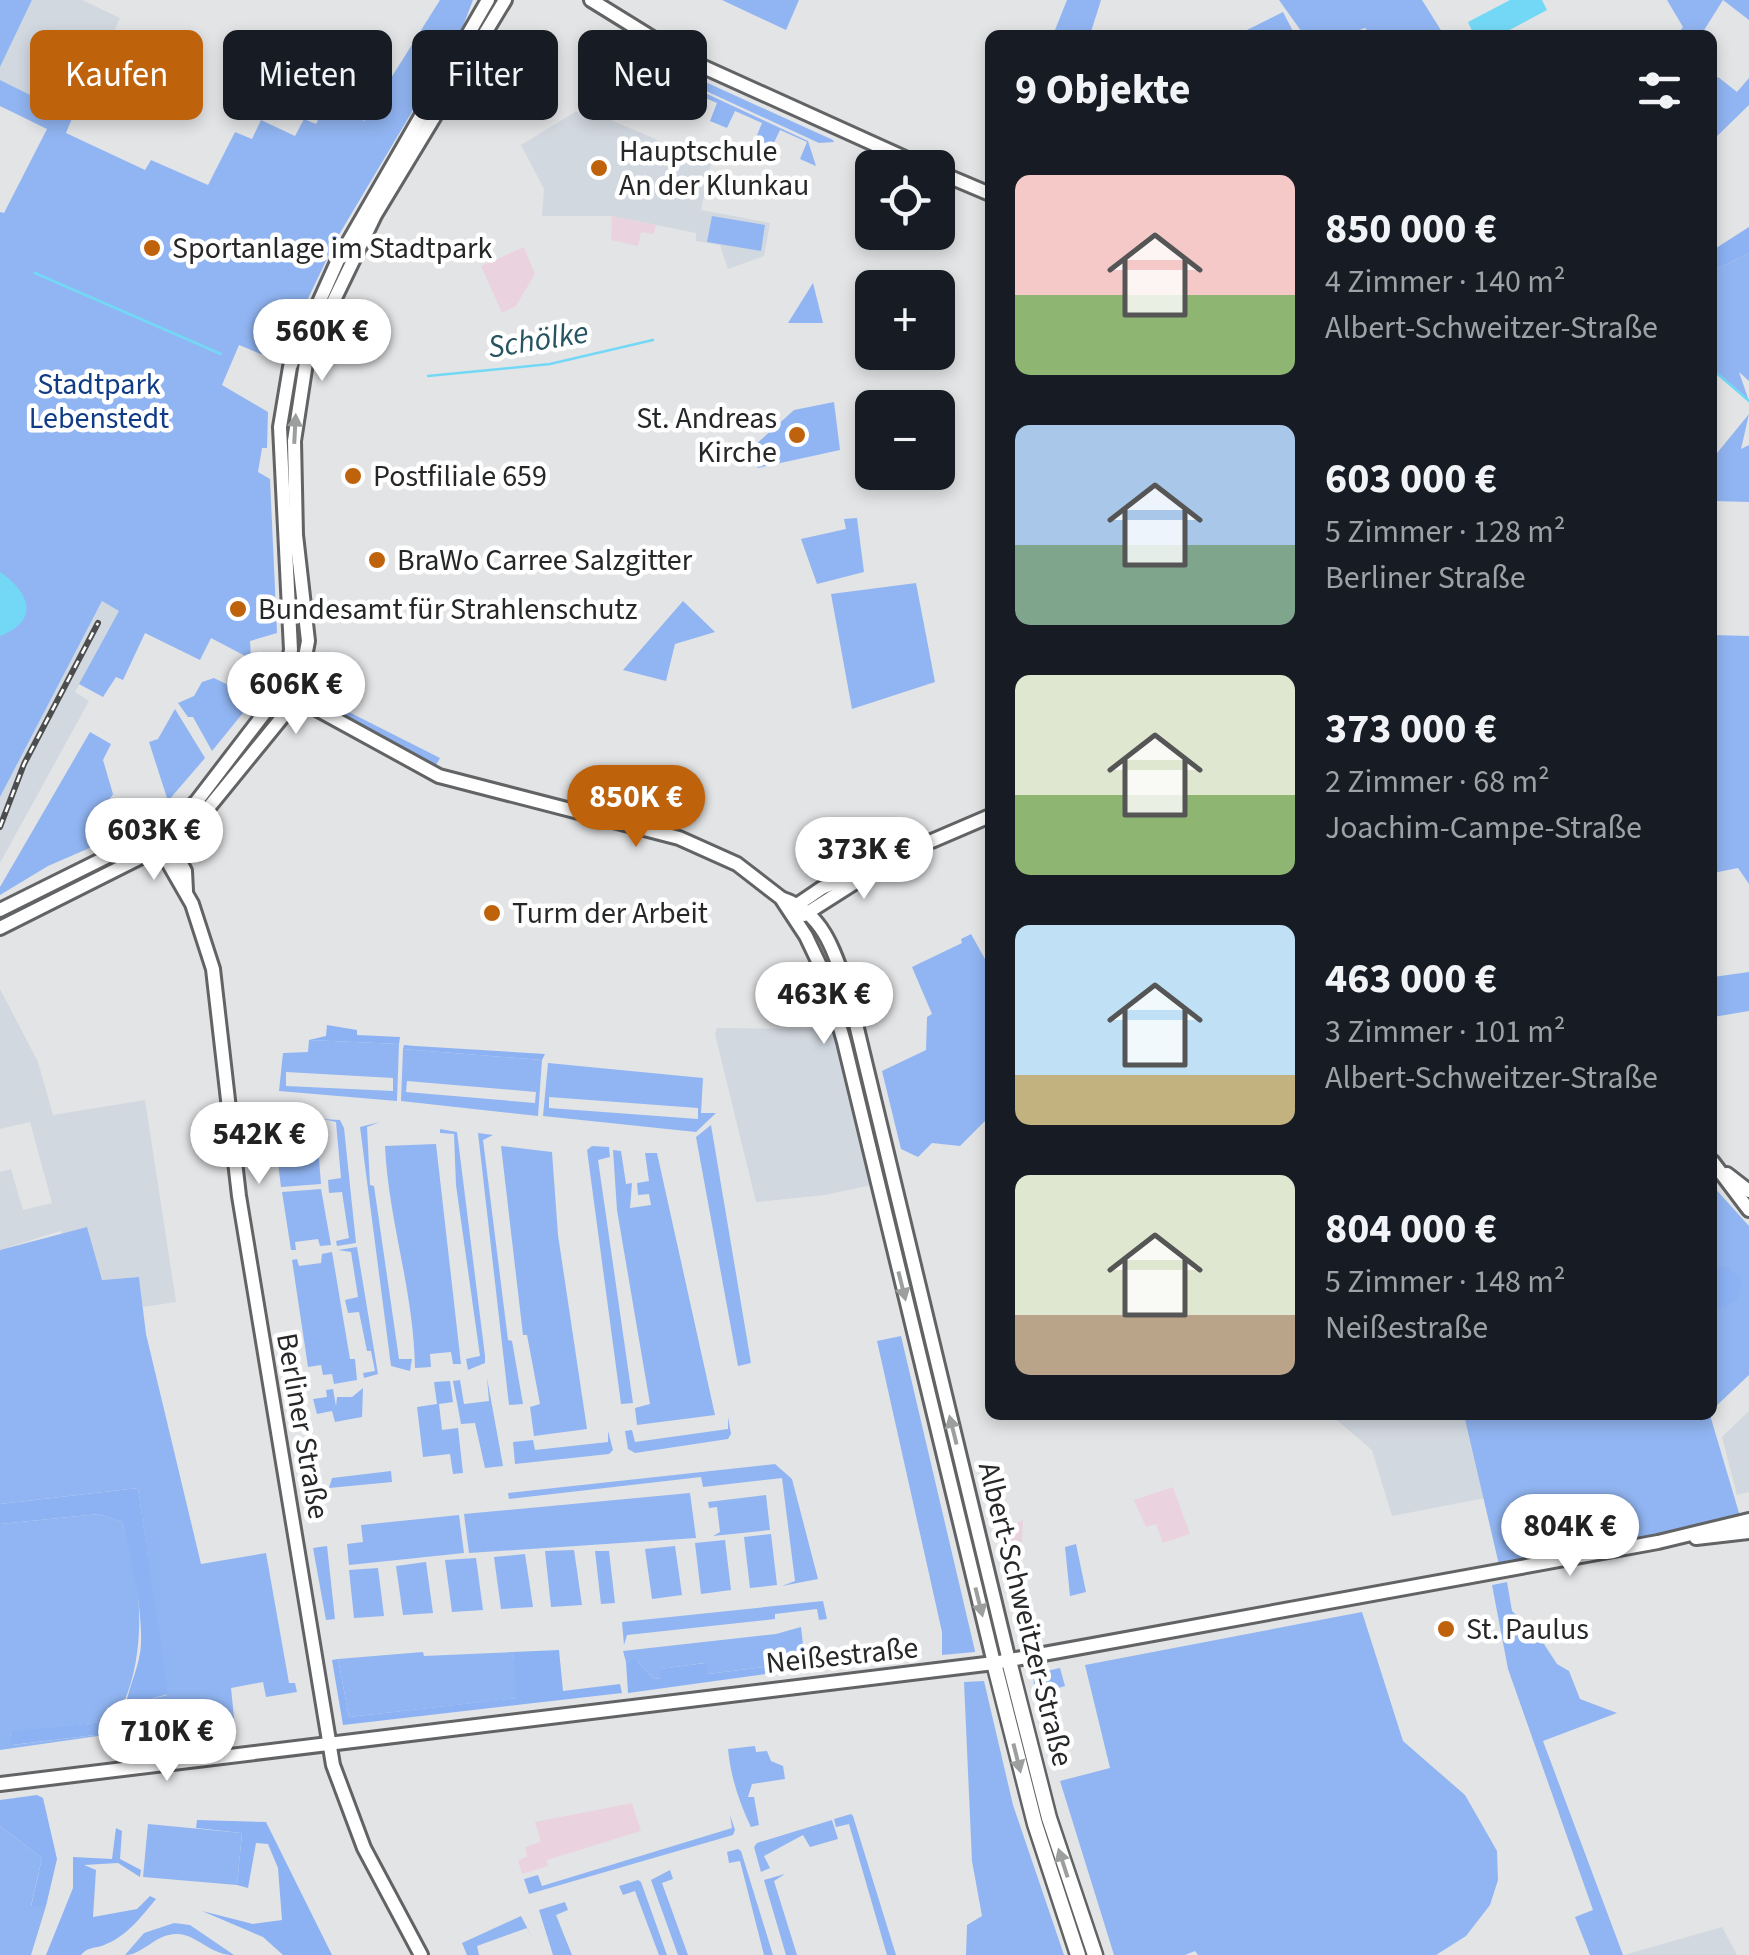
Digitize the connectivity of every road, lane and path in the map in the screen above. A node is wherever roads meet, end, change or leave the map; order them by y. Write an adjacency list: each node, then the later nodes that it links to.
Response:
1 (488, 0): 8 (street)
2 (519, 0): 4 (street)
3 (591, 0): 5 (street)
4 (503, 6): 9 (street, one-way to 4)
5 (886, 150)
6 (955, 179): 7 (street)
7 (985, 192)
8 (282, 690): 9 (street, Albert-Schweitzer-Straße); 11 (street)
9 (297, 699): 12 (street); 14 (street, Albert-Schweitzer-Straße)
10 (985, 818): 13 (street)
11 (159, 833): 12 (street); 15 (street)
12 (167, 847): 17 (street); 28 (street, Berliner Straße)
13 (895, 858): 14 (street); 16 (street)
14 (794, 909): 16 (street, Albert-Schweitzer-Straße); 18 (street, Albert-Schweitzer-Straße)
15 (0, 910)
16 (810, 912): 19 (street, Albert-Schweitzer-Straße)
17 (0, 928)
18 (836, 1015): 19 (street); 27 (street, Albert-Schweitzer-Straße, one-way to 27)
19 (856, 1031): 27 (street, Albert-Schweitzer-Straße, one-way to 19)
20 (1717, 1167): 22 (street)
21 (1717, 1167): 23 (street)
22 (1749, 1191)
23 (1749, 1210)
24 (1749, 1520): 26 (street, Neißestraße)
25 (1749, 1532): 26 (street, Neißestraße)
26 (1684, 1537): 27 (street, Neißestraße)
27 (1002, 1662): 28 (street, Neißestraße); 31 (main road, Albert-Schweitzer-Straße, one-way to 31); 32 (main road, Albert-Schweitzer-Straße, one-way to 27)
28 (330, 1744): 29 (street, Neißestraße); 30 (street, Berliner Straße)
29 (0, 1784)
30 (421, 1955)
31 (1078, 1955)
32 (1095, 1955)

